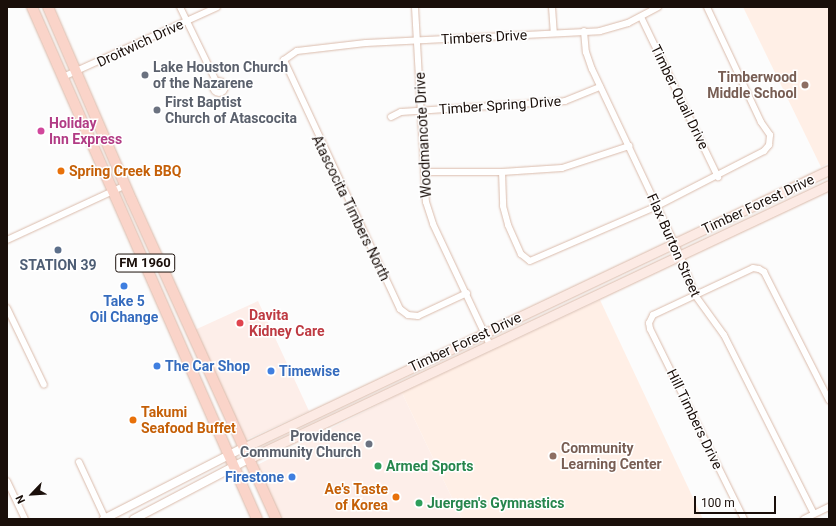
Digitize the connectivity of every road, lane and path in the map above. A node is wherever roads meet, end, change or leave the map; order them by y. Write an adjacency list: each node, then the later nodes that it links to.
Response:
1 (32, 7): 16 (main road, FM 1960 / FM 1960)
2 (48, 7): 15 (main road, FM 1960 / FM 1960)
3 (180, 7): 10 (street)
4 (217, 7): 10 (street, Droitwich Drive)
5 (415, 7): 13 (street, Woodmancote Drive)
6 (552, 7): 12 (street)
7 (658, 7): 9 (street, Timbers Drive)
8 (707, 7): 25 (street)
9 (641, 17): 11 (street, Timbers Drive); 25 (street, Timber Quail Drive)
10 (187, 21): 15 (street, Droitwich Drive); 17 (street)
11 (584, 31): 12 (street, Timbers Drive); 18 (street, Flax Burton Street)
12 (554, 33): 13 (street, Timbers Drive)
13 (417, 40): 14 (street, Timbers Drive); 19 (street, Woodmancote Drive)
14 (305, 50): 34 (street, Atascocita Timbers North)
15 (77, 72): 16 (street, Droitwich Drive); 26 (main road, FM 1960 / FM 1960)
16 (63, 77): 28 (main road, FM 1960 / FM 1960)
17 (216, 82)
18 (600, 87): 19 (street, Timber Spring Drive); 21 (street, Flax Burton Street)
19 (421, 110): 20 (street, Timber Spring Drive); 23 (street, Woodmancote Drive)
20 (391, 117)
21 (628, 146): 24 (street); 29 (street, Flax Burton Street)
22 (829, 170): 31 (main road, Timber Forest Drive)
23 (424, 172): 24 (street); 34 (street, Woodmancote Drive)
24 (502, 172): 29 (street)
25 (718, 177): 29 (street)
26 (126, 185): 28 (street); 46 (main road, FM 1960 / FM 1960)
27 (829, 185): 32 (main road, Timber Forest Drive)
28 (113, 191): 30 (street); 47 (main road, FM 1960 / FM 1960)
29 (657, 206): 31 (street, Flax Burton Street)
30 (7, 240)
31 (675, 243): 32 (street, Flax Burton Street); 33 (main road, Timber Forest Drive)
32 (680, 255): 35 (street, Flax Burton Street); 36 (main road, Timber Forest Drive)
33 (584, 286): 36 (main road); 38 (main road, Timber Forest Drive)
34 (467, 293): 38 (street, Woodmancote Drive)
35 (695, 295): 43 (street); 55 (street, Flax Burton Street); 61 (street, Hill Timbers Drive)
36 (590, 298): 39 (main road, Timber Forest Drive)
37 (7, 308): 41 (street)
38 (484, 333): 39 (street, Woodmancote Drive); 40 (main road, Timber Forest Drive)
39 (490, 345): 42 (main road, Timber Forest Drive)
40 (383, 381): 42 (main road); 44 (main road, Timber Forest Drive)
41 (44, 385)
42 (389, 393): 45 (main road, Timber Forest Drive)
43 (829, 400)
44 (333, 404): 45 (main road); 46 (main road, Timber Forest Drive)
45 (339, 417): 48 (main road, Timber Forest Drive)
46 (245, 447): 47 (street, Timber Forest Drive); 48 (main road, FM 1960 / FM 1960)
47 (229, 455): 50 (main road, FM 1960 / FM 1960); 52 (street, Timber Forest Drive)
48 (250, 458): 50 (street, Timber Forest Drive); 60 (main road, FM 1960 / FM 1960)
49 (79, 462): 57 (street)
50 (234, 466): 54 (street, Timber Forest Drive); 59 (main road, FM 1960 / FM 1960)
51 (7, 481): 56 (street)
52 (142, 498): 54 (street); 57 (street, Timber Forest Drive)
53 (829, 507): 55 (street)
54 (148, 511): 58 (street, Timber Forest Drive)
55 (814, 514): 62 (street)
56 (25, 519)
57 (105, 519)
58 (134, 519)
59 (257, 519)
60 (276, 519)
61 (744, 519)
62 (804, 519)

